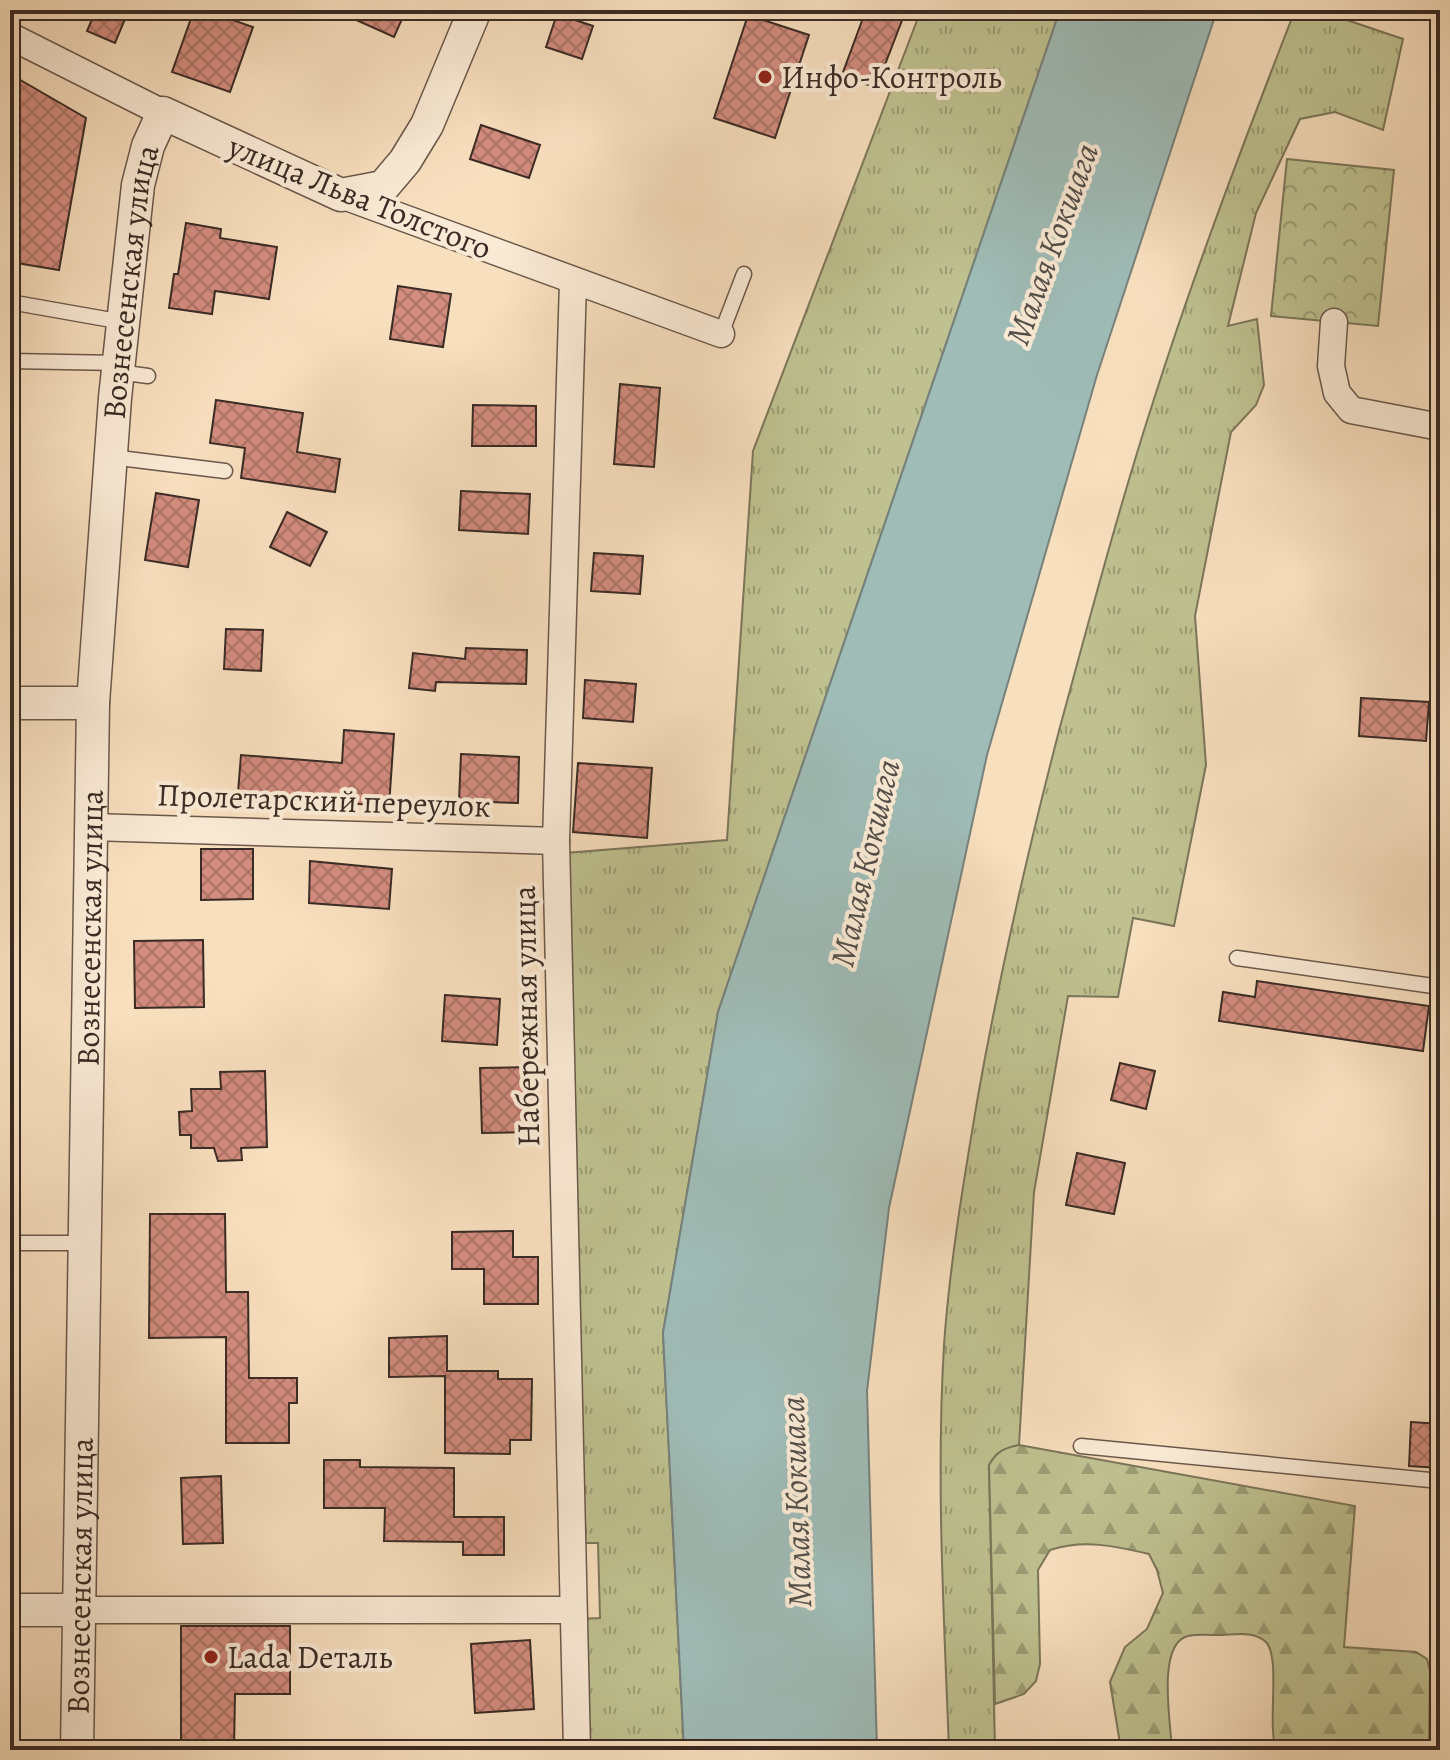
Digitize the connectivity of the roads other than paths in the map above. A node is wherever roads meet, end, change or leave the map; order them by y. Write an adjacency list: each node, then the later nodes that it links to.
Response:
1 (475, 10): 4 (street)
2 (10, 36): 3 (street, улица Льва Толстого)
3 (163, 113): 4 (street, улица Льва Толстого); 8 (street, Вознесенская улица)
4 (341, 195): 6 (street, улица Льва Толстого)
5 (744, 274): 10 (lane)
6 (573, 282): 10 (street, улица Льва Толстого); 19 (street, Набережная улица)
7 (10, 302): 8 (lane)
8 (123, 322): 12 (street, Вознесенская улица)
9 (1334, 322): 13 (street)
10 (721, 334)
11 (10, 361): 12 (lane)
12 (128, 370): 14 (street, Вознесенская улица)
13 (1440, 427)
14 (111, 457): 15 (lane); 17 (street, Вознесенская улица)
15 (225, 471)
16 (10, 703): 17 (street)
17 (93, 703): 18 (street, Вознесенская улица)
18 (91, 827): 19 (street, Пролетарский переулок); 23 (street, Вознесенская улица)
19 (556, 841): 28 (street, Набережная улица)
20 (1237, 958): 21 (lane)
21 (1440, 987)
22 (10, 1243): 23 (lane)
23 (84, 1243): 27 (street, Вознесенская улица)
24 (1081, 1446): 25 (lane)
25 (1440, 1481)
26 (10, 1610): 27 (street)
27 (79, 1610): 28 (street); 29 (street, Вознесенская улица)
28 (573, 1610): 30 (street, Набережная улица)
29 (77, 1750)
30 (577, 1750)

